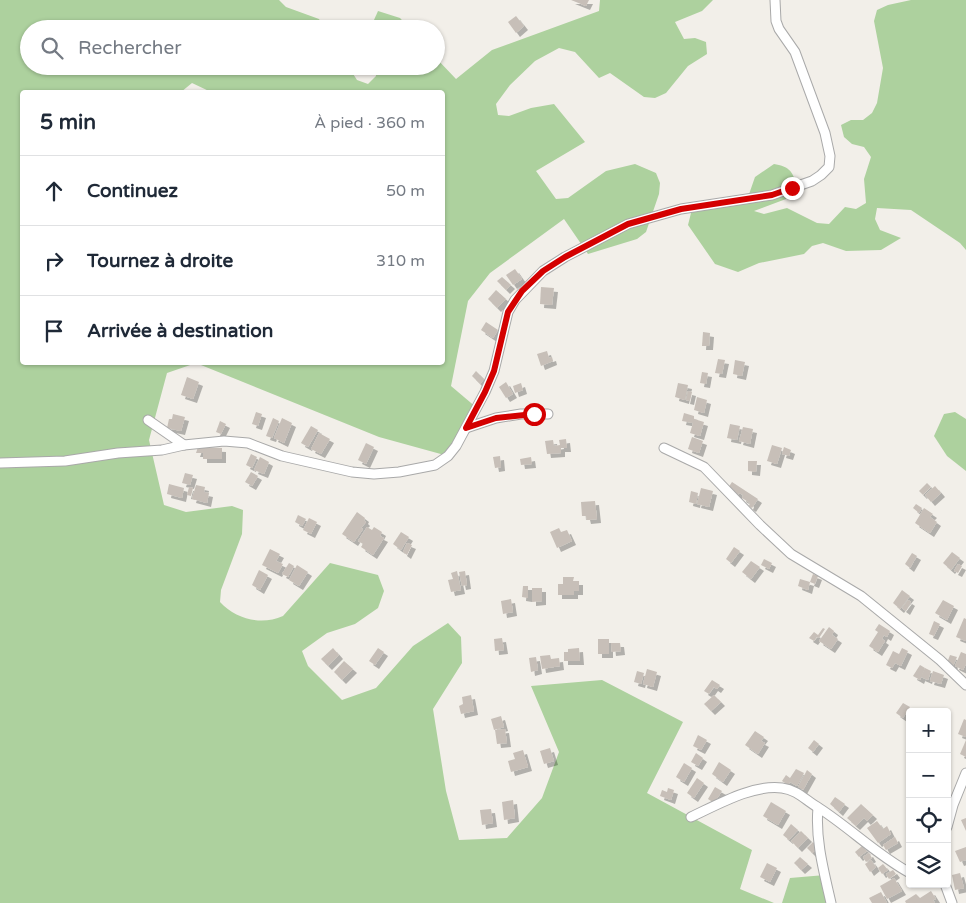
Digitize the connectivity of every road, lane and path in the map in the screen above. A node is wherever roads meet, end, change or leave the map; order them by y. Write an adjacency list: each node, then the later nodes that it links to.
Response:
1 (775, 0): 4 (street)
2 (548, 414): 4 (street)
3 (148, 420): 5 (street)
4 (466, 428): 5 (street)
5 (184, 445): 7 (street)
6 (664, 448): 8 (street)
7 (0, 463)
8 (966, 685)
9 (966, 773): 11 (street)
10 (818, 808): 12 (street); 13 (street); 15 (street)
11 (951, 812)
12 (691, 816)
13 (906, 870)
14 (946, 888): 16 (street)
15 (831, 903)
16 (952, 903)

